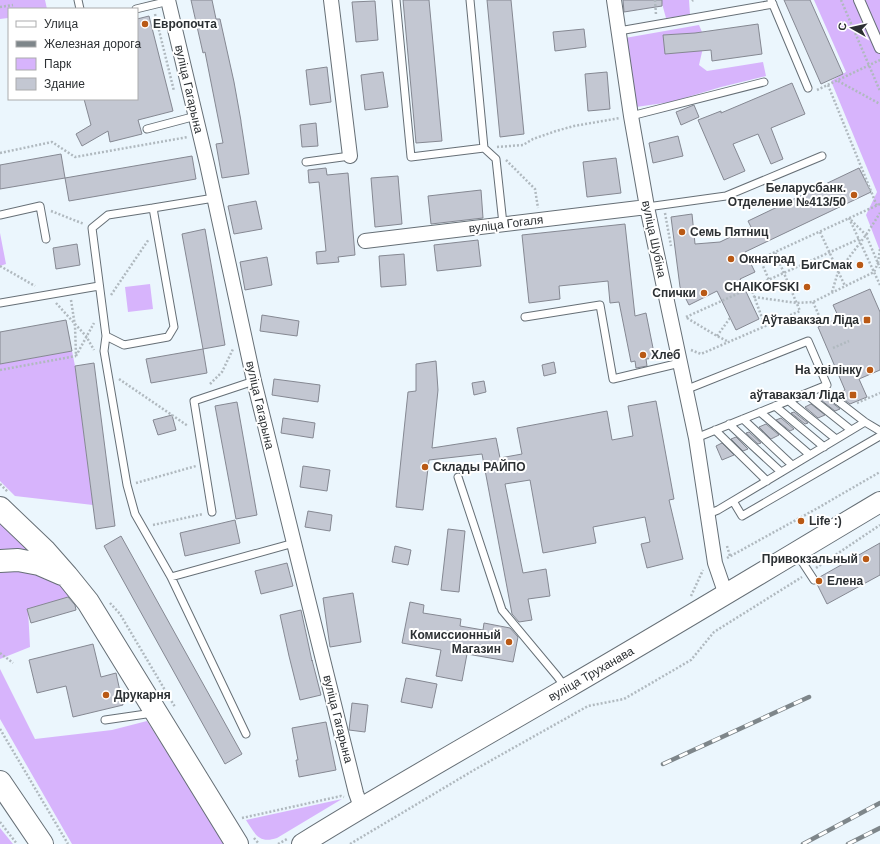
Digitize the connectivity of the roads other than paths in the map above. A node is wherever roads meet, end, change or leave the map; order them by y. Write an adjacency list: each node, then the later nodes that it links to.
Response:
1 (331, 0): 17 (street)
2 (396, 0): 16 (lane)
3 (470, 0): 16 (lane)
4 (614, 0): 9 (street, вуліца Шубіна)
5 (859, 0): 10 (street)
6 (168, 1): 8 (lane); 13 (street, вуліца Гагарына)
7 (772, 2): 9 (lane); 12 (lane)
8 (138, 8)
9 (619, 31): 14 (street, вуліца Шубіна)
10 (880, 48)
11 (764, 82): 14 (lane)
12 (808, 88)
13 (196, 116): 15 (lane); 20 (street, вуліца Гагарына)
14 (631, 116): 21 (street, вуліца Шубіна)
15 (147, 129)
16 (484, 148): 24 (lane)
17 (350, 156): 19 (lane)
18 (822, 156): 21 (lane)
19 (306, 162)
20 (214, 198): 22 (lane); 32 (street, вуліца Гагарына)
21 (647, 207): 24 (street, вуліца Гогаля); 31 (street, вуліца Шубіна)
22 (153, 208): 27 (lane); 30 (lane)
23 (0, 215): 25 (lane)
24 (503, 224): 26 (street, вуліца Гогаля)
25 (46, 239)
26 (365, 241)
27 (99, 286): 28 (lane); 30 (lane)
28 (0, 303)
29 (525, 317): 31 (lane)
30 (106, 336): 63 (lane)
31 (680, 363): 34 (street, вуліца Шубіна)
32 (254, 381): 57 (lane); 59 (street, вуліца Гагарына)
33 (821, 388): 34 (lane); 35 (lane); 40 (lane)
34 (686, 390): 46 (street, вуліца Шубіна)
35 (806, 394): 36 (lane); 43 (lane)
36 (789, 400): 37 (lane); 47 (lane)
37 (775, 406): 38 (lane); 48 (lane)
38 (760, 412): 39 (lane); 49 (lane)
39 (744, 418): 41 (lane); 50 (lane)
40 (865, 422): 43 (lane); 44 (lane)
41 (729, 424): 42 (lane); 51 (lane)
42 (715, 430): 46 (lane); 53 (lane)
43 (851, 430): 47 (lane)
44 (880, 431)
45 (880, 436): 54 (lane)
46 (696, 438): 58 (street, вуліца Шубіна)
47 (836, 439): 48 (lane)
48 (824, 447): 49 (lane)
49 (810, 454): 50 (lane)
50 (792, 465): 51 (lane)
51 (781, 472): 53 (lane)
52 (458, 477): 66 (lane)
53 (766, 481): 54 (lane)
54 (733, 501): 58 (lane)
55 (880, 502): 60 (main road, вуліца Труханава)
56 (0, 508): 62 (main road)
57 (212, 512)
58 (708, 514): 65 (street, вуліца Шубіна)
59 (294, 543): 63 (lane); 71 (street, вуліца Гагарына)
60 (796, 552): 64 (lane); 65 (main road, вуліца Труханава)
61 (0, 561): 62 (main road)
62 (67, 576): 67 (main road)
63 (171, 577): 69 (lane)
64 (814, 580)
65 (726, 594): 66 (main road, вуліца Труханава)
66 (566, 689): 71 (main road, вуліца Труханава)
67 (156, 712): 68 (lane); 74 (main road)
68 (105, 720)
69 (246, 734)
70 (0, 782): 73 (main road)
71 (352, 805): 72 (main road, вуліца Труханава)
72 (295, 841)
73 (42, 844)
74 (237, 844)

